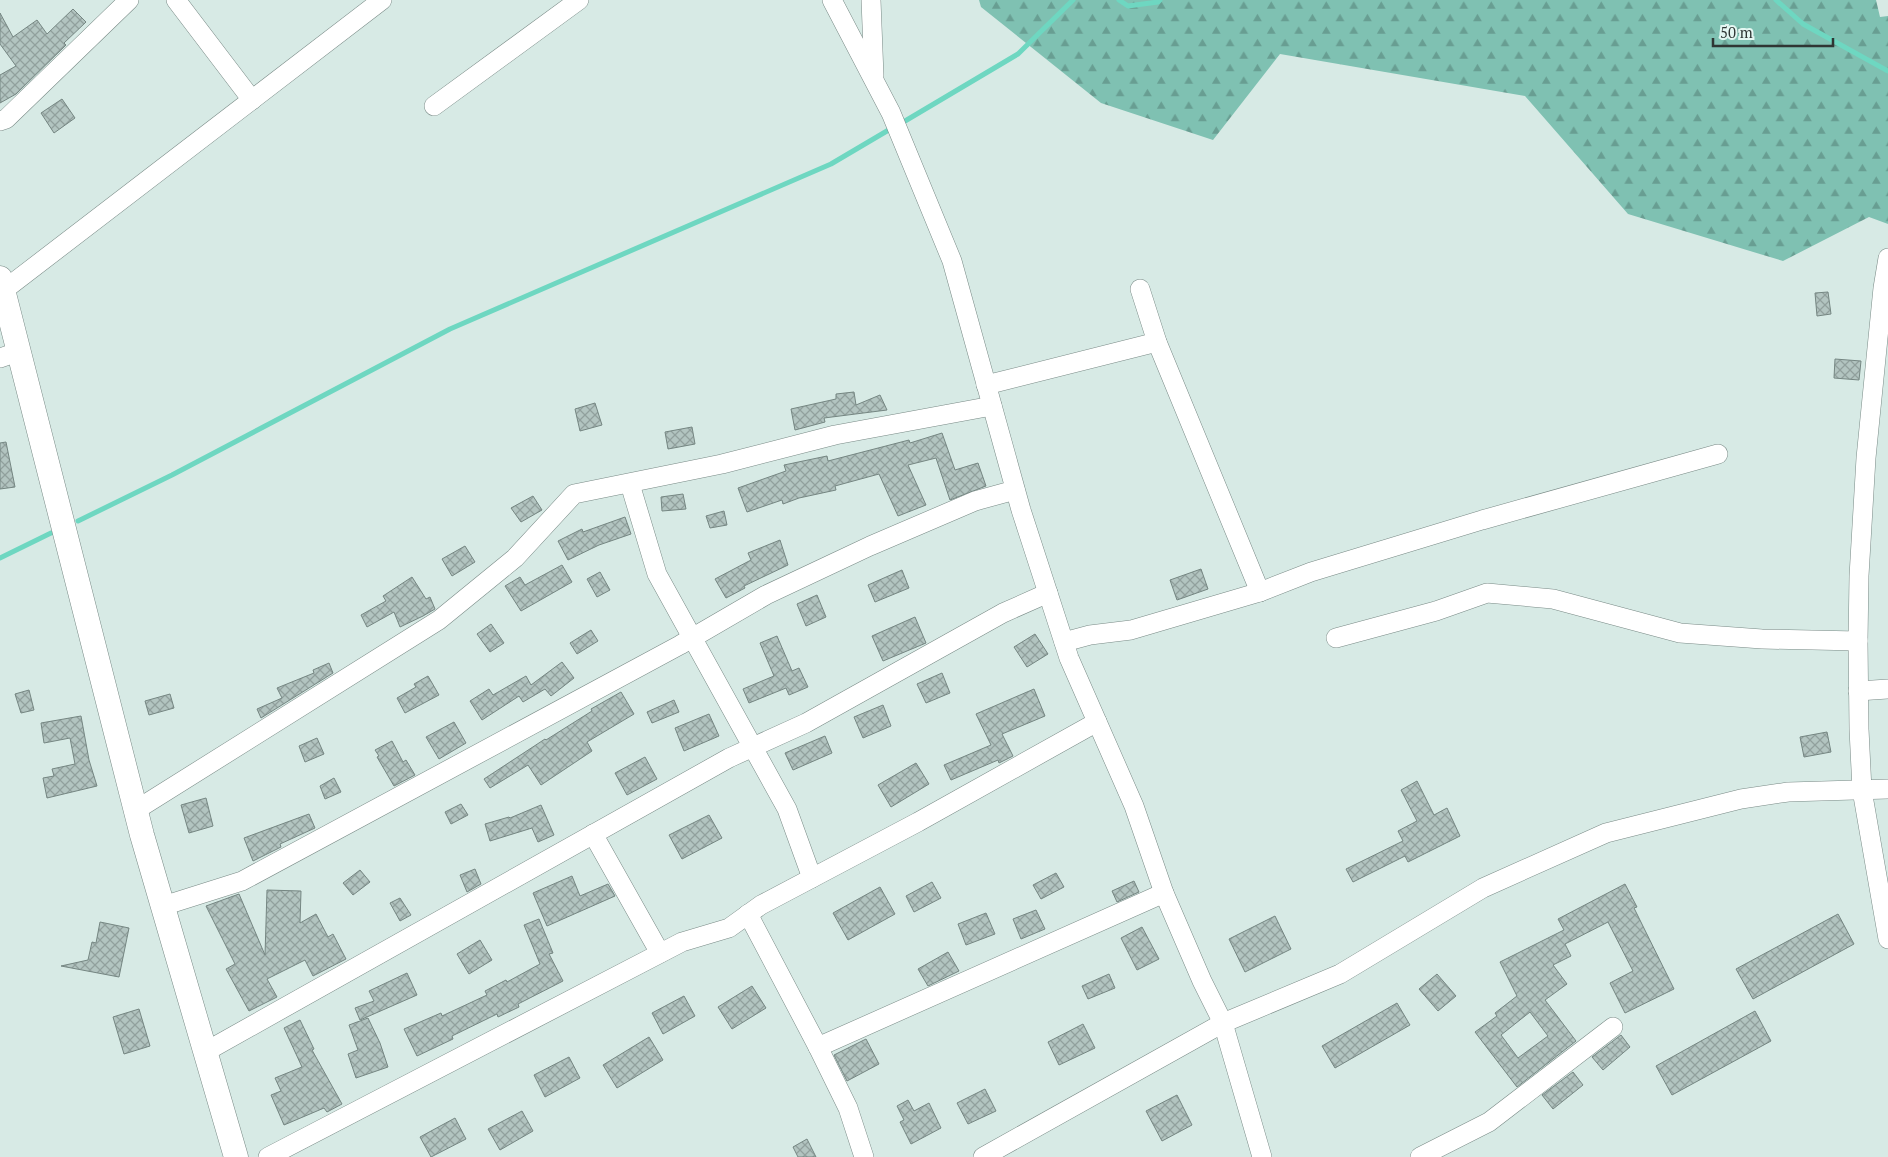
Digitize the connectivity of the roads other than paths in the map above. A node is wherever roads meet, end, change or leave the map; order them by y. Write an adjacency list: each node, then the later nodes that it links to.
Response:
1 (129, 0): 10 (street)
2 (176, 0): 8 (street)
3 (382, 0): 8 (street)
4 (579, 0): 9 (street)
5 (832, 0): 7 (street)
6 (872, 0): 7 (street)
7 (874, 80): 16 (street)
8 (252, 100): 12 (street)
9 (434, 106)
10 (0, 121)
11 (1888, 258): 26 (street)
12 (2, 284): 15 (street)
13 (1140, 289): 14 (street)
14 (1157, 342): 16 (street); 21 (street)
15 (10, 355): 33 (street)
16 (986, 385): 17 (street)
17 (992, 406): 19 (street); 20 (street)
18 (1718, 454): 21 (street)
19 (630, 484): 23 (street); 33 (street)
20 (1015, 490): 22 (street); 23 (street)
21 (1260, 592): 25 (street)
22 (1048, 593): 25 (street); 30 (street)
23 (693, 638): 30 (street); 37 (street)
24 (1336, 638): 26 (street)
25 (1064, 642): 29 (street)
26 (1858, 642): 28 (street)
27 (1888, 689): 28 (street)
28 (1858, 691): 32 (street)
29 (1097, 722): 35 (street); 36 (street)
30 (753, 747): 34 (street); 35 (street)
31 (1888, 789): 32 (street)
32 (1862, 790): 38 (street); 42 (street)
33 (136, 810): 37 (street)
34 (593, 834): 41 (street); 45 (street)
35 (812, 878): 39 (street)
36 (1164, 893): 42 (street); 44 (street)
37 (162, 906): 45 (street)
38 (1885, 908): 40 (street)
39 (748, 914): 41 (street); 44 (street)
40 (1888, 939)
41 (660, 953): 47 (street)
42 (1223, 1023): 49 (street); 50 (street)
43 (1613, 1027): 51 (street)
44 (818, 1047): 48 (street)
45 (205, 1052): 46 (street)
46 (236, 1157)
47 (268, 1157)
48 (864, 1157)
49 (983, 1157)
50 (1262, 1157)
51 (1420, 1157)

